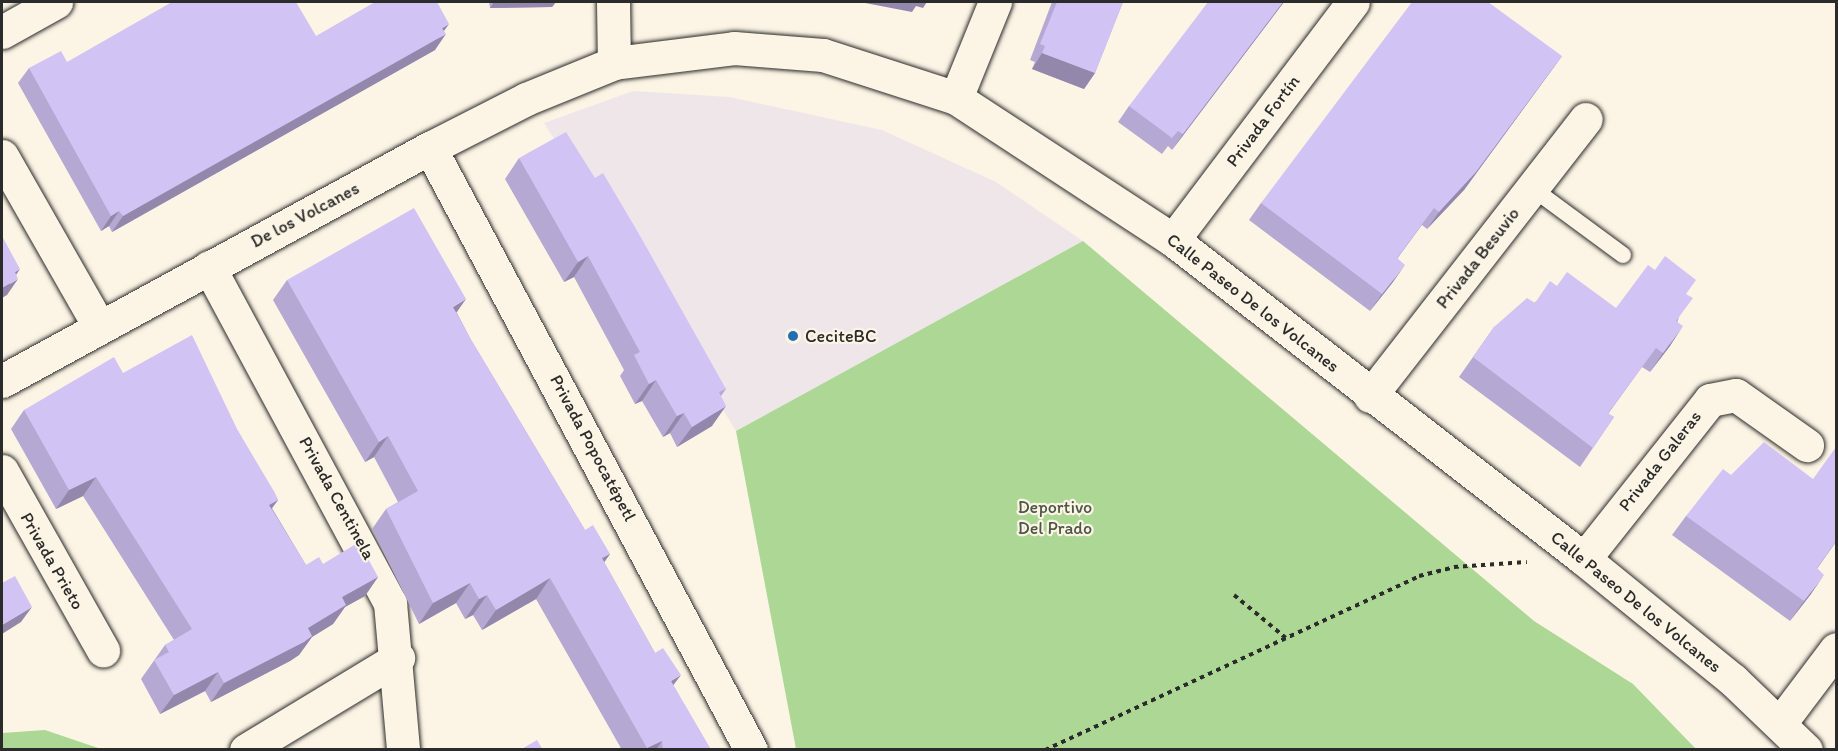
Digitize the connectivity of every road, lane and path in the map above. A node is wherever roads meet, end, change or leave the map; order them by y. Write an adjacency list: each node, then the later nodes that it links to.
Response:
1 (56, 2): 5 (street)
2 (613, 2): 6 (street)
3 (995, 2): 7 (street)
4 (1353, 2): 12 (street, Privada Fortín)
5 (2, 32)
6 (614, 63): 7 (street, Calle Paseo De los Volcanes); 9 (street, De los Volcanes)
7 (956, 98): 12 (street, Calle Paseo De los Volcanes)
8 (1586, 119): 11 (street, Privada Besuvio)
9 (430, 148): 14 (street, De los Volcanes); 29 (street, Privada Popocatépetl)
10 (2, 156): 15 (street)
11 (1532, 188): 13 (lane); 17 (street, Privada Besuvio)
12 (1173, 240): 17 (street, Calle Paseo De los Volcanes)
13 (1623, 255)
14 (209, 267): 15 (street, De los Volcanes); 25 (street, Privada Centinela)
15 (99, 326): 16 (street, De los Volcanes)
16 (2, 381)
17 (1370, 396): 20 (street, Calle Paseo De los Volcanes)
18 (1807, 445): 20 (street, Privada Galeras)
19 (2, 471): 24 (street, Privada Prieto)
20 (1584, 559): 22 (path); 26 (street, Calle Paseo De los Volcanes)
21 (1234, 595): 22 (path)
22 (1286, 638): 30 (path)
23 (1836, 649): 26 (street)
24 (103, 650)
25 (398, 658): 27 (street); 28 (street, Privada Centinela)
26 (1781, 722): 31 (street, Calle Paseo De los Volcanes)
27 (246, 750)
28 (404, 750)
29 (751, 750)
30 (1046, 750)
31 (1806, 750)

